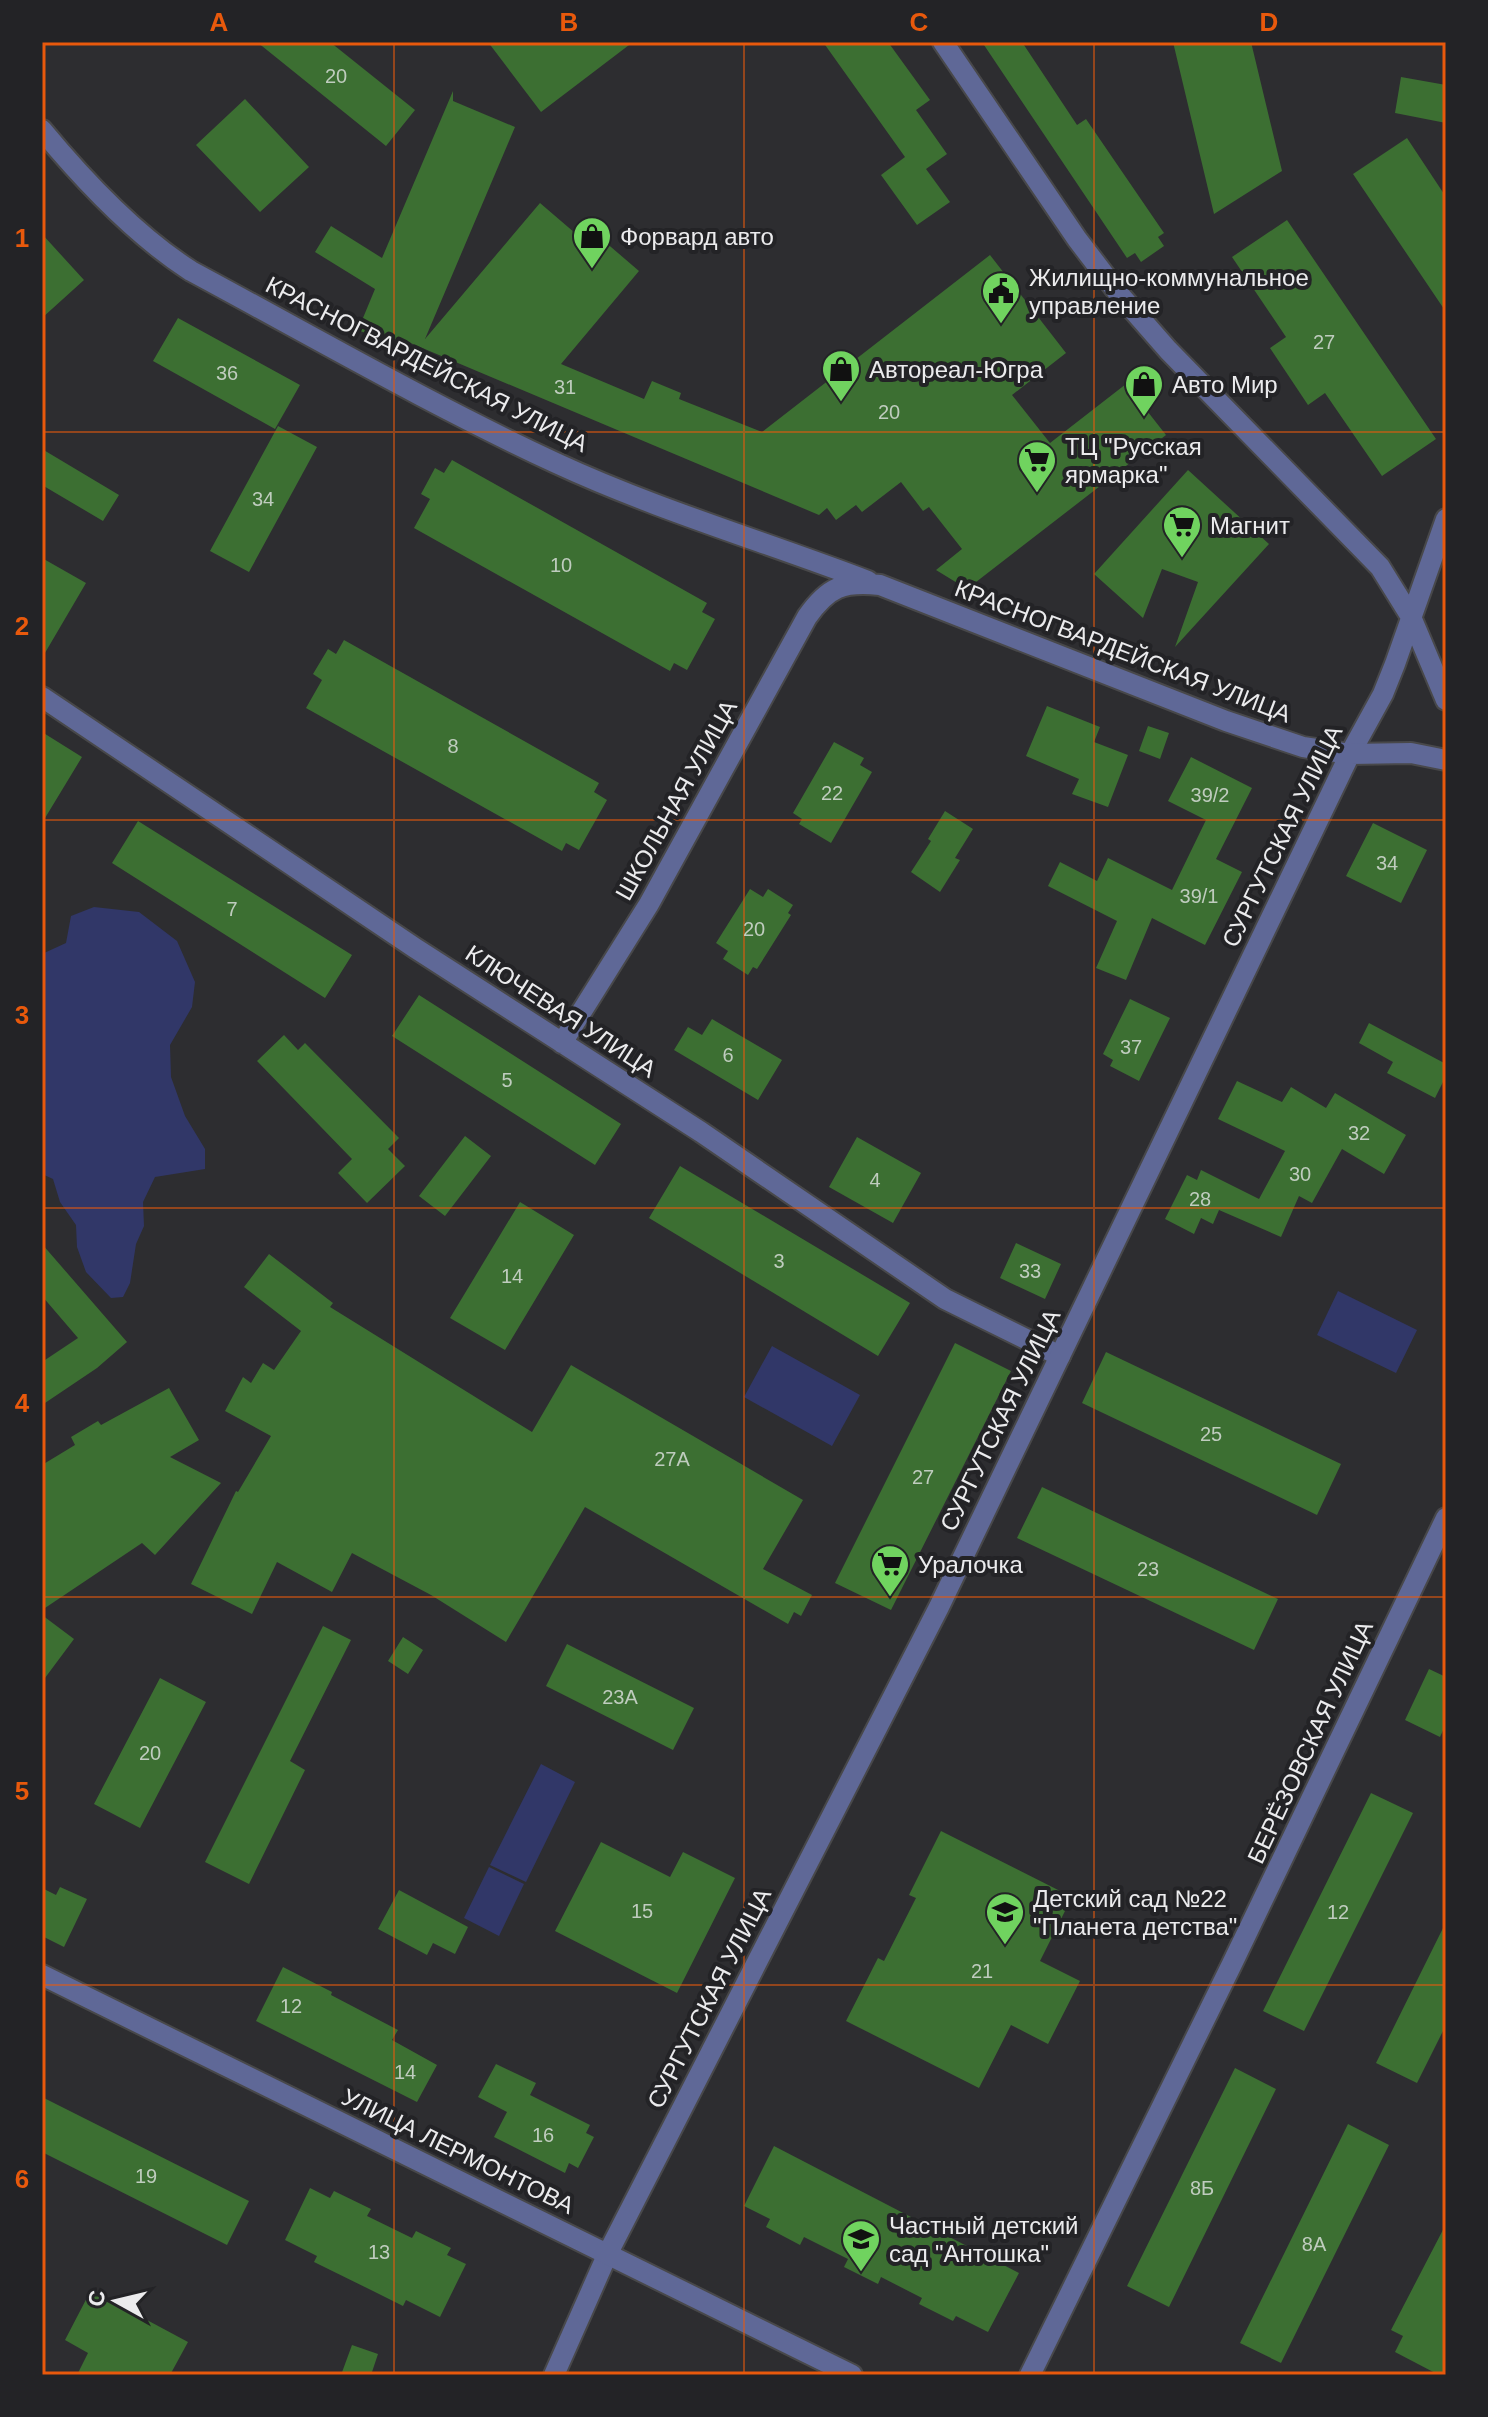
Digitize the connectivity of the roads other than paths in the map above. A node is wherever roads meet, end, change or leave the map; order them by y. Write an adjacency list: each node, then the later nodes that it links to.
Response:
1 (943, 42): 6 (street)
2 (42, 130): 4 (street, КРАСНОГВАРДЕЙСКАЯ УЛИЦА)
3 (1446, 519): 6 (street, СУРГУТСКАЯ УЛИЦА)
4 (880, 585): 5 (street, КРАСНОГВАРДЕЙСКАЯ УЛИЦА); 9 (street, КРАСНОГВАРДЕЙСКАЯ УЛИЦА)
5 (839, 586): 11 (street, ШКОЛЬНАЯ УЛИЦА)
6 (1411, 617): 8 (street); 9 (street, СУРГУТСКАЯ УЛИЦА)
7 (42, 697): 11 (street, КЛЮЧЕВАЯ УЛИЦА)
8 (1446, 700)
9 (1350, 754): 10 (street, КРАСНОГВАРДЕЙСКАЯ УЛИЦА); 12 (street, СУРГУТСКАЯ УЛИЦА)
10 (1446, 760)
11 (562, 1043): 12 (street, КЛЮЧЕВАЯ УЛИЦА)
12 (1060, 1356): 15 (street, СУРГУТСКАЯ УЛИЦА)
13 (1446, 1518): 18 (street, БЕРЁЗОВСКАЯ УЛИЦА)
14 (44, 1981): 15 (street, УЛИЦА ЛЕРМОНТОВА)
15 (608, 2253): 16 (street, СУРГУТСКАЯ УЛИЦА); 17 (street, УЛИЦА ЛЕРМОНТОВА)
16 (554, 2375)
17 (852, 2375)
18 (1030, 2375)

